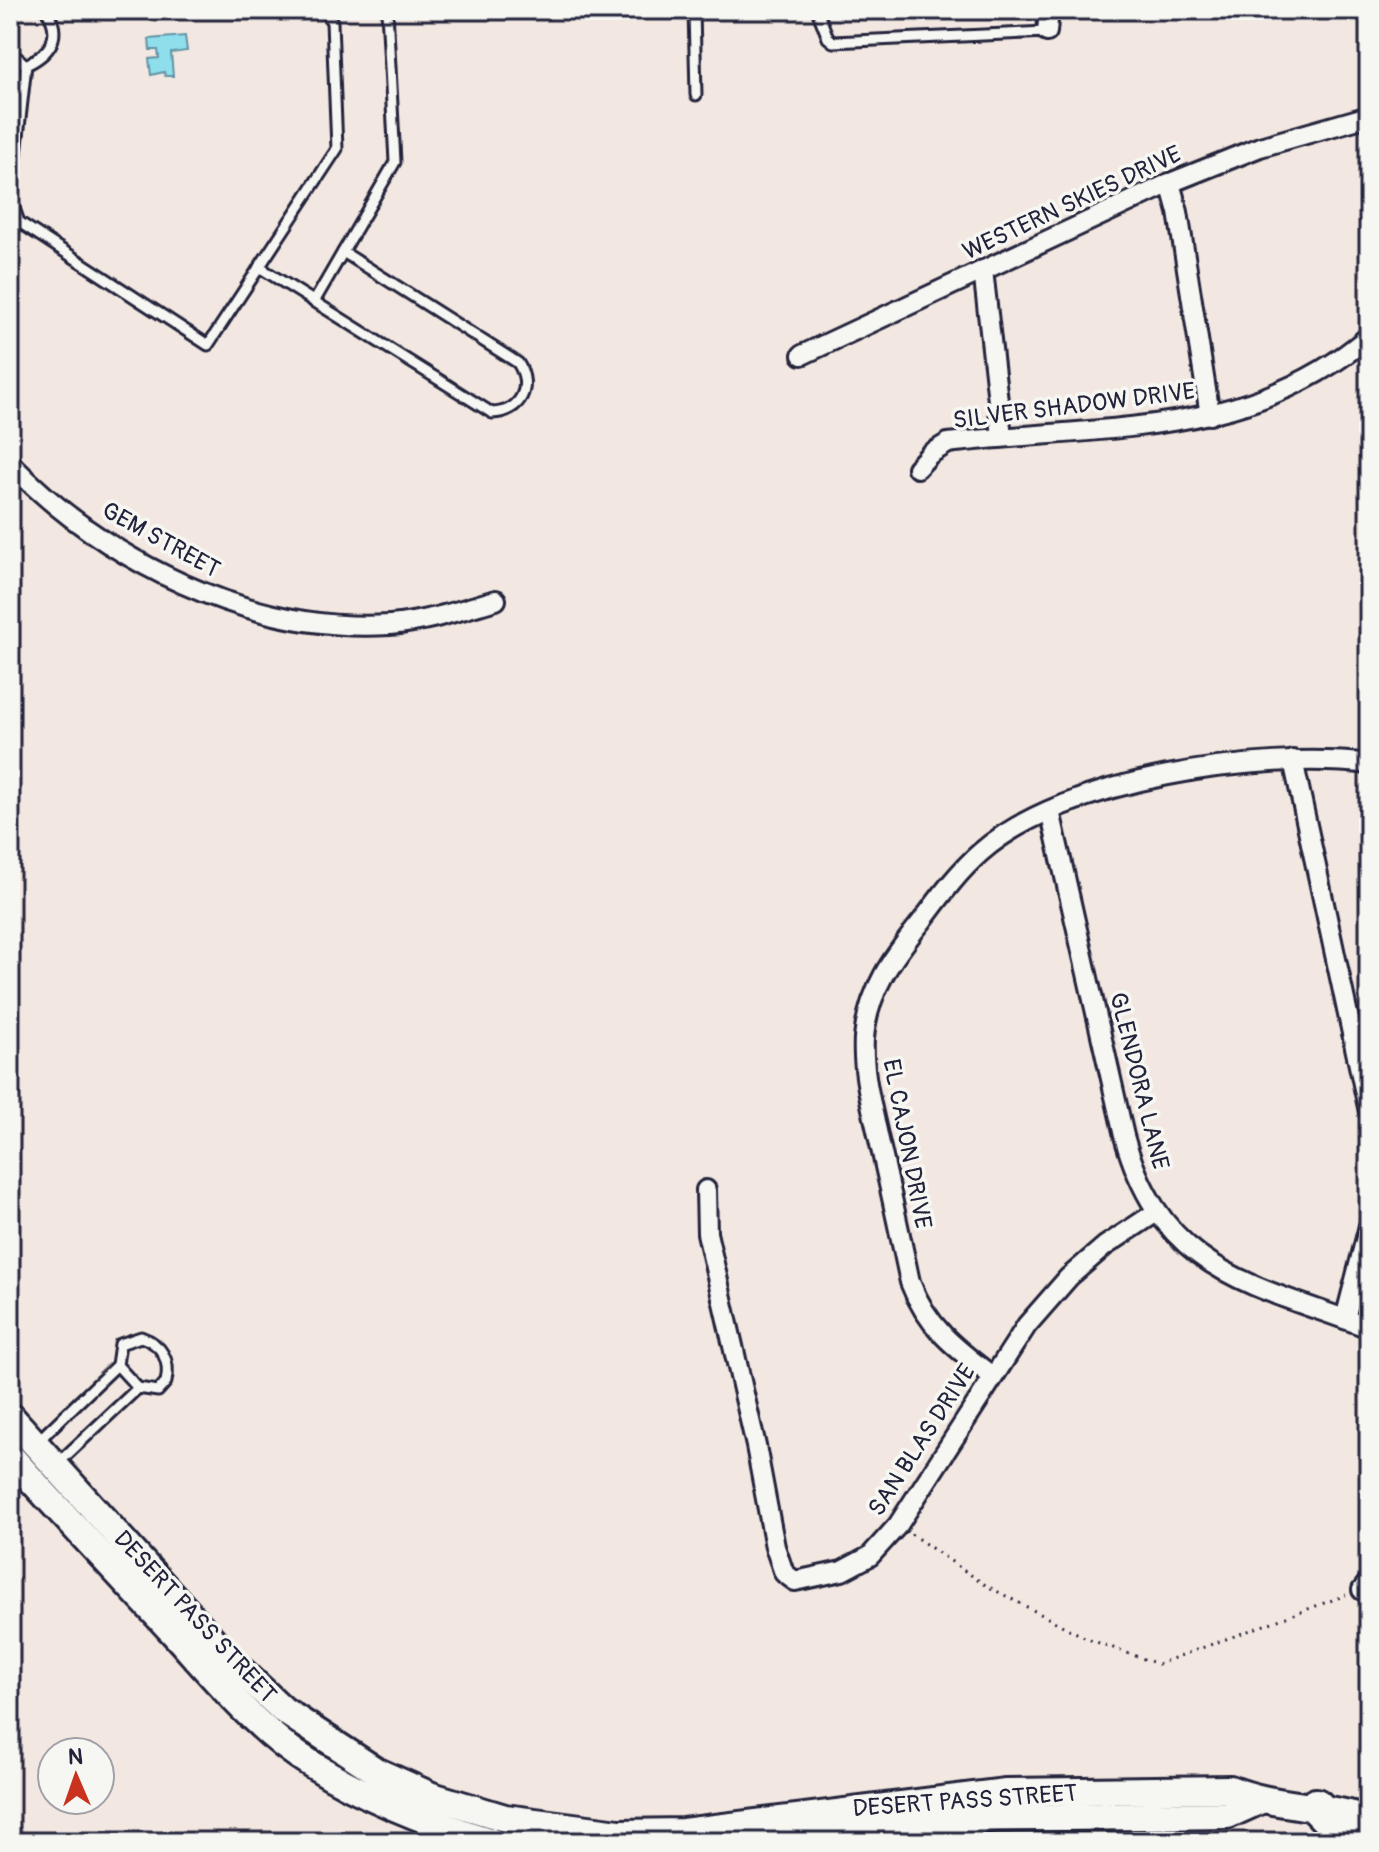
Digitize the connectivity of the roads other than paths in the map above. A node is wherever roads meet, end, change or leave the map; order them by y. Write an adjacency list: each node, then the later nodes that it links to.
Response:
1 (46, 10): 9 (lane)
2 (324, 10): 14 (lane)
3 (387, 10): 13 (lane)
4 (694, 10): 10 (lane)
5 (817, 10): 7 (lane)
6 (1049, 10): 7 (street)
7 (1047, 32)
8 (10, 52): 9 (lane)
9 (26, 65): 14 (lane)
10 (696, 95)
11 (1369, 116): 12 (street, WESTERN SKIES DRIVE)
12 (1170, 183): 15 (street, WESTERN SKIES DRIVE); 19 (street)
13 (343, 252): 16 (lane); 16 (lane)
14 (259, 267): 16 (lane)
15 (983, 270): 18 (street, WESTERN SKIES DRIVE); 20 (street)
16 (314, 302)
17 (1369, 336): 19 (street, SILVER SHADOW DRIVE)
18 (802, 355)
19 (1210, 415): 20 (street, SILVER SHADOW DRIVE)
20 (1002, 436): 22 (street, SILVER SHADOW DRIVE)
21 (10, 463): 23 (street, GEM STREET)
22 (917, 468)
23 (496, 600)
24 (1293, 760): 25 (street, EL CAJON DRIVE); 26 (street, EL CAJON DRIVE); 27 (street)
25 (1369, 764)
26 (1050, 811): 29 (street, GLENDORA LANE); 34 (street, EL CAJON DRIVE)
27 (1369, 1112)
28 (706, 1190): 34 (street, SAN BLAS DRIVE)
29 (1155, 1213): 31 (street, GLENDORA LANE); 34 (street, SAN BLAS DRIVE)
30 (1369, 1226): 31 (street)
31 (1345, 1319): 32 (street, GLENDORA LANE)
32 (1369, 1328)
33 (117, 1365): 35 (lane); 35 (lane); 37 (lane)
34 (992, 1376)
35 (138, 1388): 39 (lane)
36 (10, 1416): 37 (street, DESERT PASS STREET)
37 (35, 1444): 38 (lane); 39 (street, DESERT PASS STREET)
38 (13, 1460): 39 (street, DESERT PASS STREET)
39 (45, 1474): 40 (street, DESERT PASS STREET); 41 (street, DESERT PASS STREET)
40 (326, 1741): 41 (street); 43 (street, DESERT PASS STREET)
41 (311, 1764): 45 (street, DESERT PASS STREET)
42 (1316, 1806): 43 (street, DESERT PASS STREET); 44 (street, DESERT PASS STREET); 47 (highway)
43 (888, 1816): 46 (street, DESERT PASS STREET)
44 (1369, 1820)
45 (492, 1842)
46 (791, 1842)
47 (1351, 1842)

